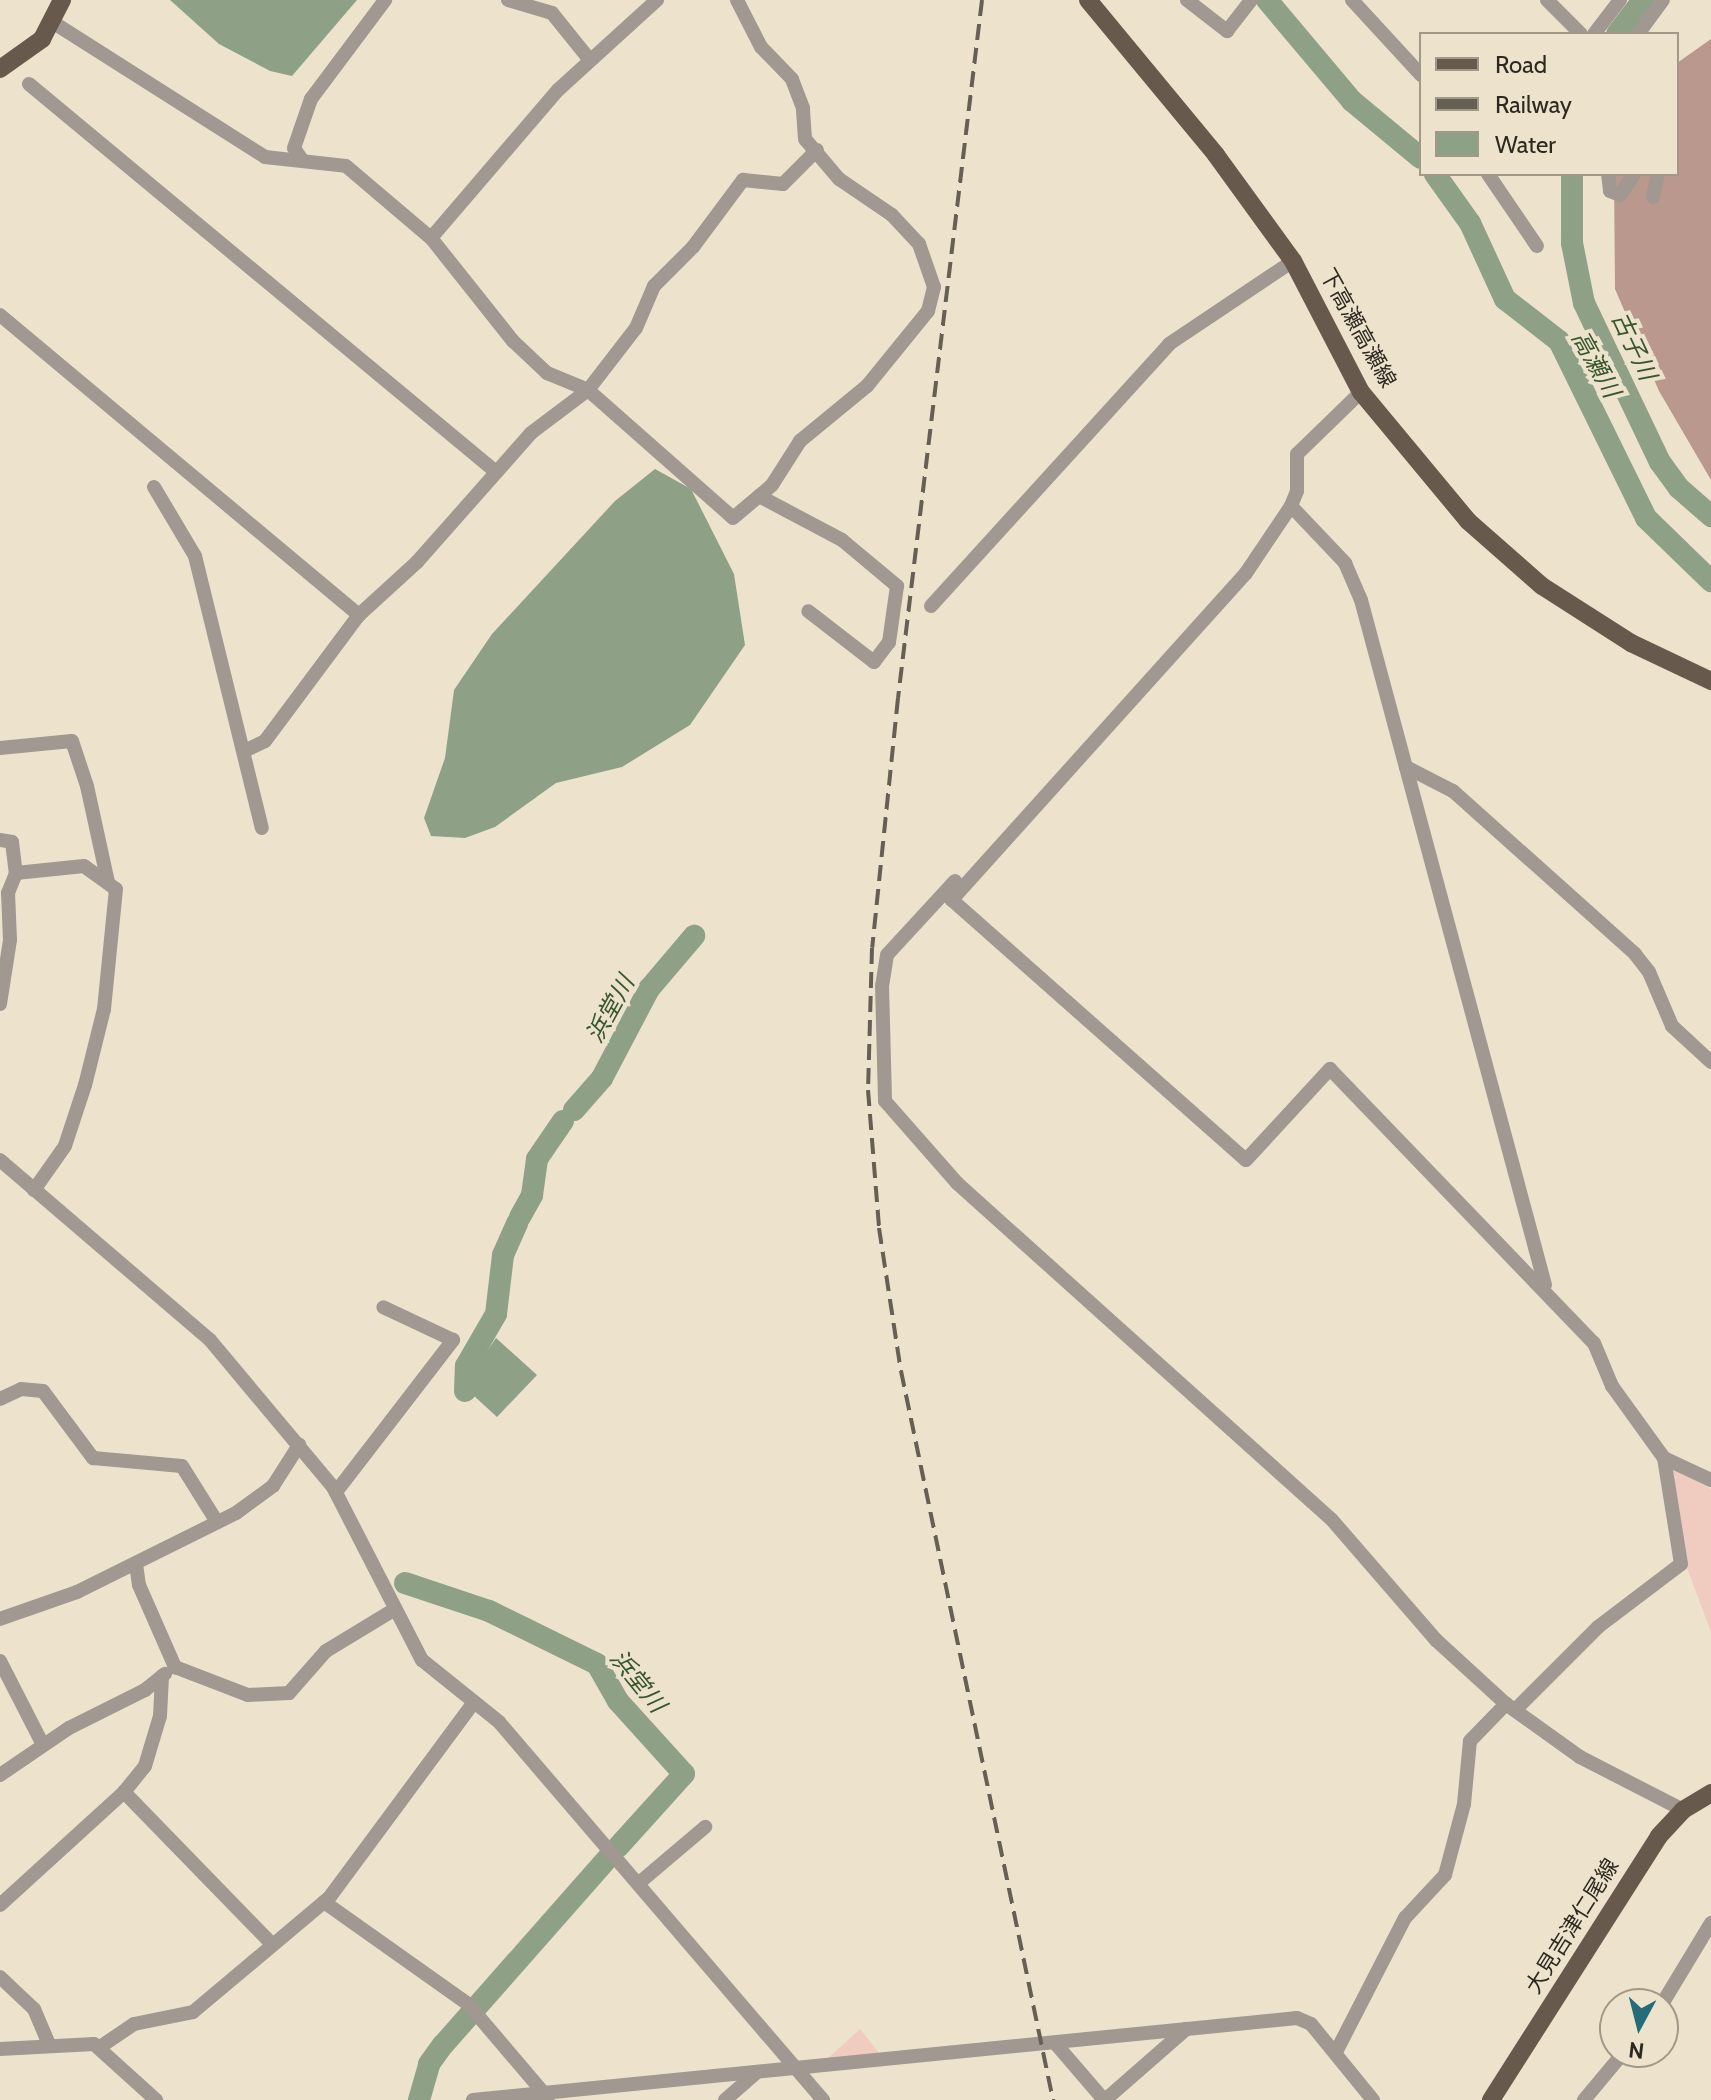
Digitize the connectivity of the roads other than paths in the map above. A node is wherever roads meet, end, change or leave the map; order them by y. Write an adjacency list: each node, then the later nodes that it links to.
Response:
1 (62, 0): 13 (main road)
2 (385, 0): 22 (street)
3 (508, 0): 17 (street)
4 (657, 0): 17 (street)
5 (737, 0): 21 (street)
6 (1187, 0): 7 (street)
7 (1251, 0)
8 (1352, 0): 19 (street)
9 (1547, 0): 14 (street)
10 (1620, 0): 15 (street)
11 (1663, 0): 16 (street)
12 (1094, 3): 30 (main road, 下高瀬高瀬線)
13 (54, 23): 18 (main road); 22 (street)
14 (1579, 32)
15 (1596, 32)
16 (1639, 32)
17 (589, 59): 28 (street)
18 (0, 69)
19 (1419, 73)
20 (29, 84): 34 (street)
21 (817, 150): 32 (street); 36 (street)
22 (302, 160): 28 (street)
23 (1489, 176): 29 (street)
24 (1608, 176): 25 (street)
25 (1633, 176)
26 (1658, 176): 27 (street)
27 (1653, 197)
28 (431, 238): 32 (street)
29 (1537, 246)
30 (1293, 261): 33 (main road, 下高瀬高瀬線); 38 (street)
31 (0, 315): 40 (street)
32 (588, 390): 34 (street); 36 (street)
33 (1361, 392): 37 (street); 41 (main road, 下高瀬高瀬線)
34 (496, 472): 40 (street)
35 (154, 487): 43 (street)
36 (759, 496): 39 (street)
37 (1291, 506): 44 (street); 54 (street)
38 (931, 606)
39 (808, 611)
40 (359, 615): 43 (street)
41 (1711, 681)
42 (0, 748): 49 (street)
43 (244, 751): 45 (street)
44 (1406, 767): 51 (street); 54 (street)
45 (262, 828)
46 (0, 840): 47 (street)
47 (16, 873): 49 (street); 50 (street)
48 (955, 881): 69 (street)
49 (108, 882): 53 (street)
50 (0, 1004)
51 (1711, 1062)
52 (0, 1160): 53 (street)
53 (34, 1190): 57 (street)
54 (1546, 1289): 58 (street)
55 (383, 1307): 60 (street)
56 (0, 1399): 61 (street)
57 (299, 1445): 60 (street); 61 (street)
58 (1664, 1458): 59 (street); 69 (street)
59 (1711, 1480)
60 (336, 1492): 63 (street)
61 (217, 1522): 62 (street)
62 (136, 1564): 64 (street); 66 (street)
63 (395, 1609): 66 (street); 68 (street)
64 (0, 1619)
65 (0, 1661): 70 (street)
66 (175, 1667): 67 (street)
67 (162, 1676): 70 (street); 72 (street)
68 (474, 1702): 76 (street); 77 (street)
69 (1512, 1706): 74 (street); 88 (street)
70 (43, 1745): 71 (street)
71 (0, 1775)
72 (124, 1792): 78 (street); 80 (street)
73 (1711, 1793): 74 (main road, 大見吉津仁尾線)
74 (1683, 1810): 99 (main road, 大見吉津仁尾線)
75 (705, 1827): 76 (street)
76 (639, 1883): 90 (street)
77 (324, 1902): 80 (street); 92 (street)
78 (0, 1905)
79 (1711, 1923): 82 (street)
80 (272, 1944): 86 (street)
81 (0, 1977): 85 (street)
82 (1672, 1988)
83 (1186, 2029): 84 (street); 88 (street); 97 (street)
84 (1055, 2043): 90 (street); 97 (street)
85 (49, 2045): 86 (street); 87 (street)
86 (100, 2047): 93 (street)
87 (0, 2049)
88 (1336, 2052): 98 (street)
89 (1611, 2068): 100 (street)
90 (797, 2069): 91 (street); 96 (street)
91 (756, 2073): 92 (street); 95 (street)
92 (547, 2096): 94 (street)
93 (156, 2100)
94 (473, 2100)
95 (725, 2100)
96 (823, 2100)
97 (1105, 2100)
98 (1373, 2100)
99 (1491, 2100)
100 (1584, 2100)

